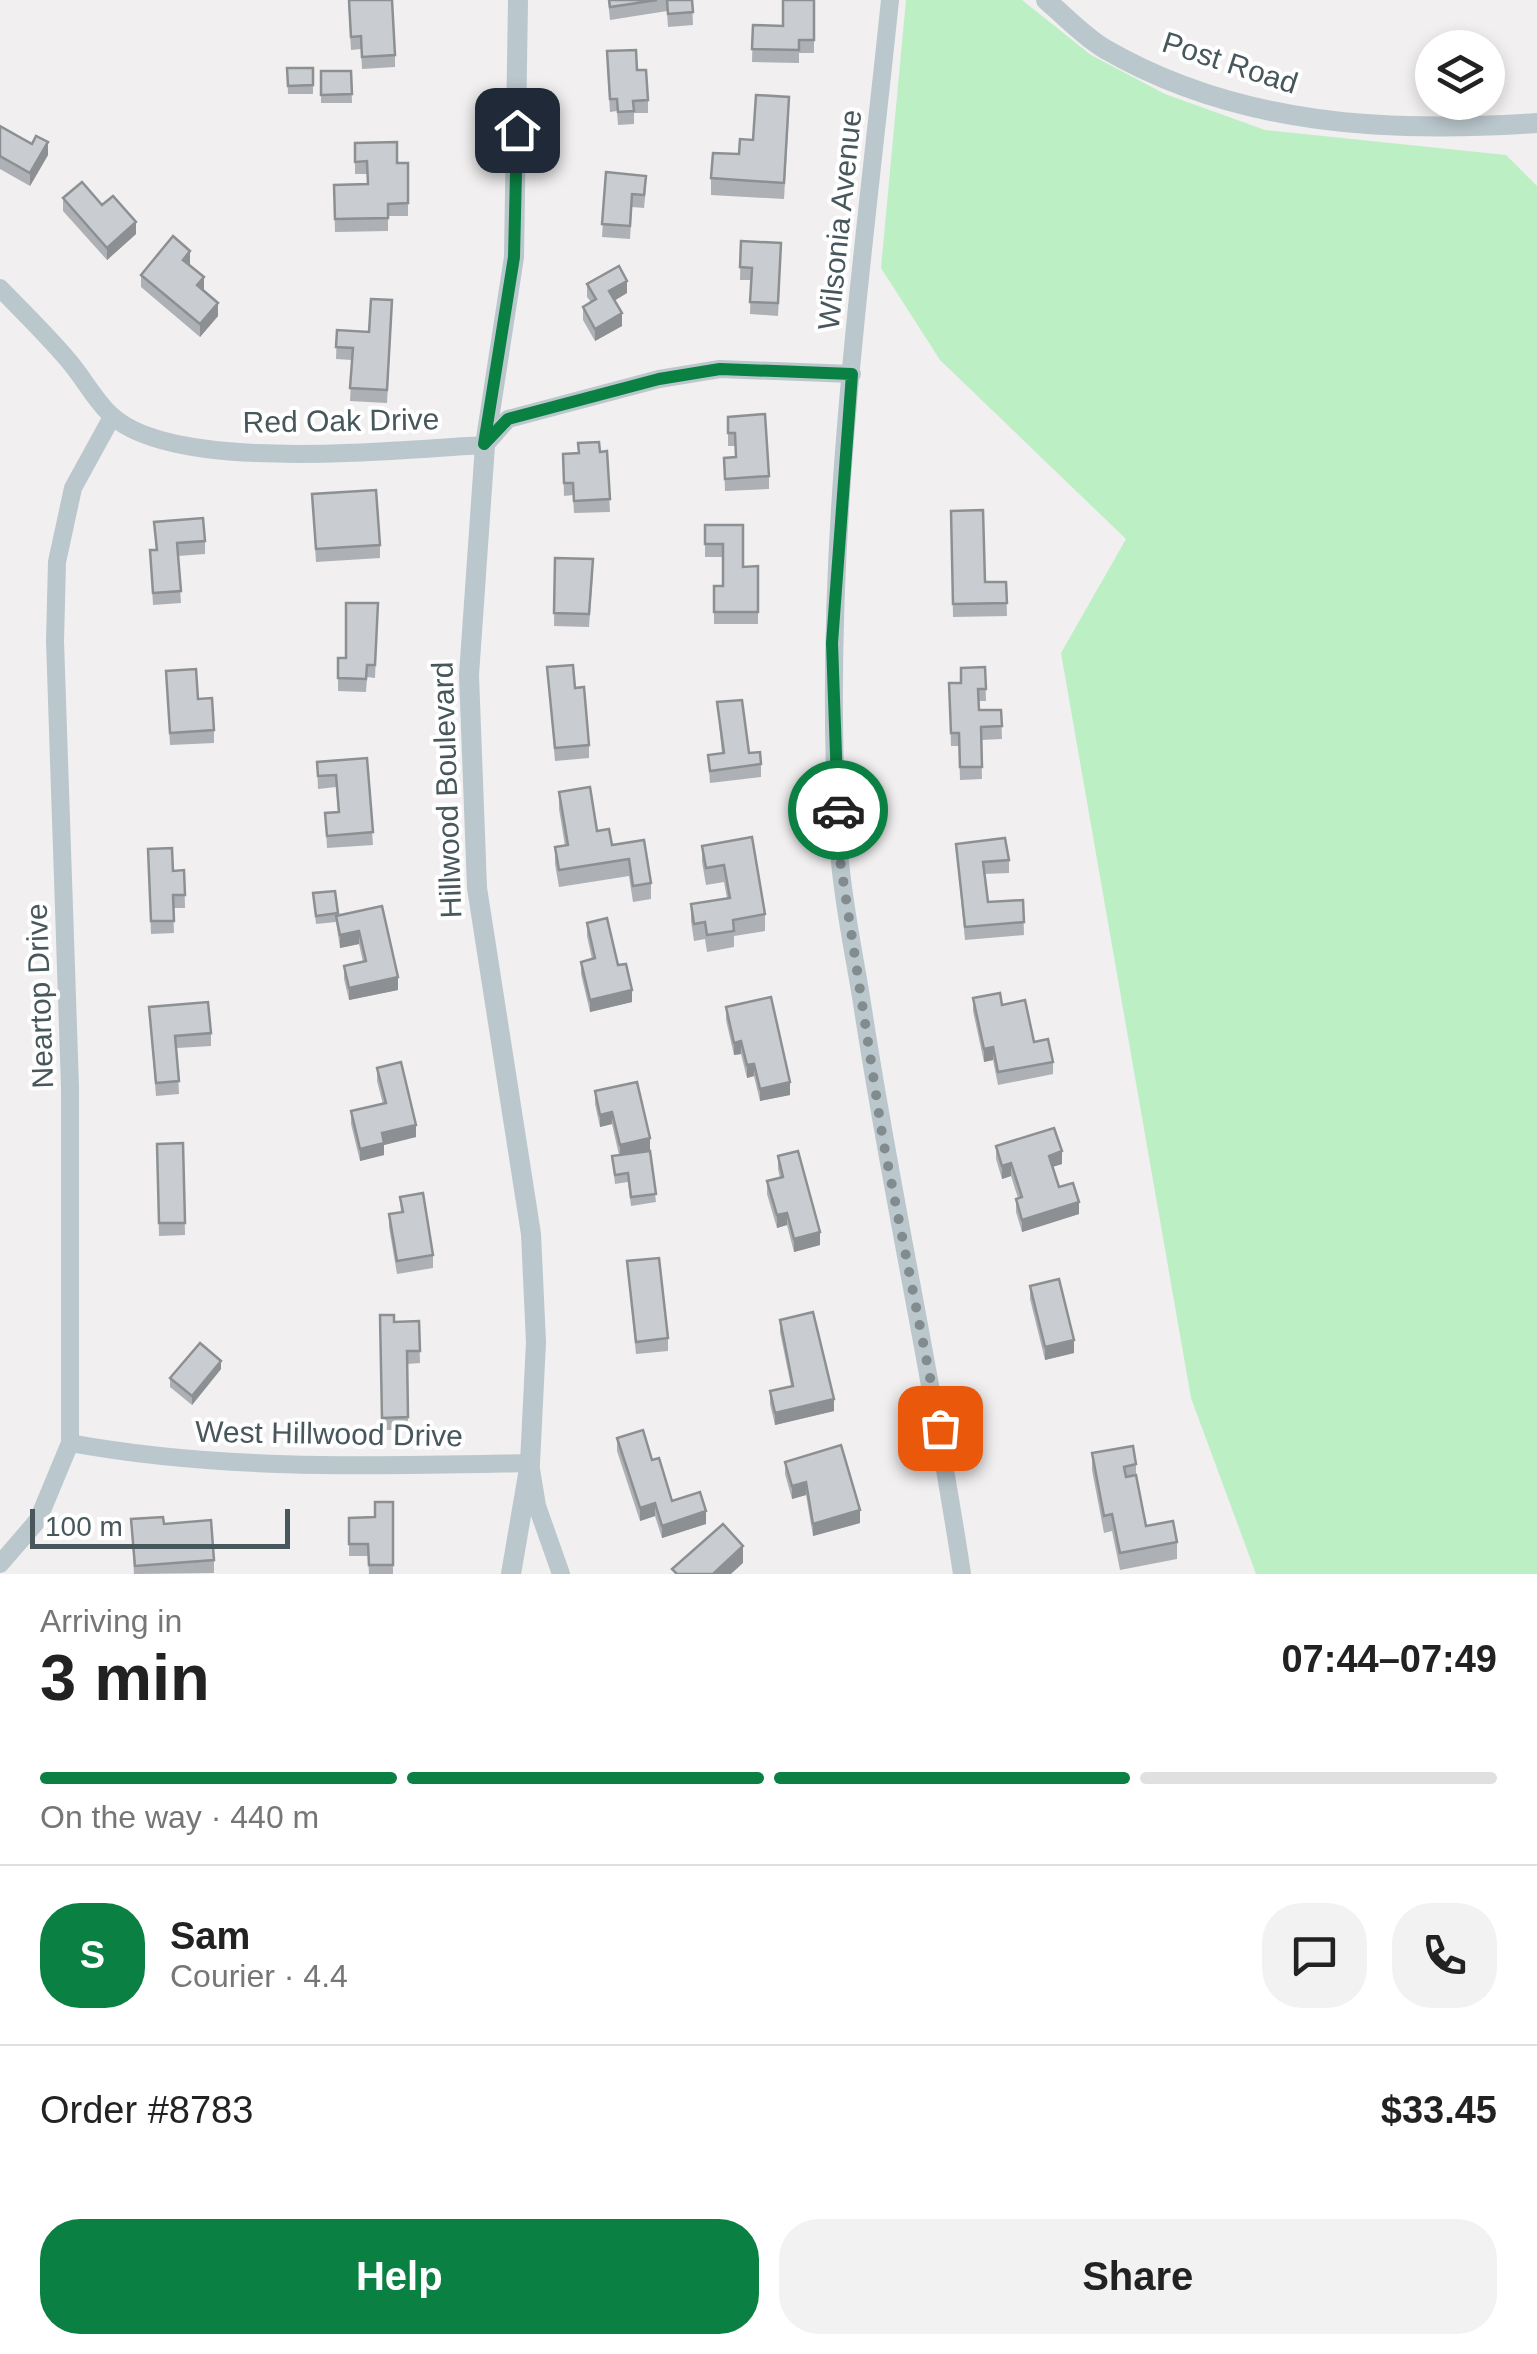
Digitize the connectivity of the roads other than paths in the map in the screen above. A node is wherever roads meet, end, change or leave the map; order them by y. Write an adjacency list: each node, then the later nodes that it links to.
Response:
1 (518, 0): 8 (street, Hillwood Boulevard)
2 (890, 0): 6 (street, Wilsonia Avenue)
3 (1046, 0): 4 (street, Post Road)
4 (1537, 123)
5 (0, 288): 7 (street, Red Oak Drive)
6 (852, 374): 8 (street); 14 (street, Wilsonia Avenue)
7 (112, 417): 8 (street, Red Oak Drive); 9 (street, Neartop Drive)
8 (484, 444): 10 (street, Hillwood Boulevard)
9 (70, 1443): 10 (street, West Hillwood Drive); 11 (street, Neartop Drive)
10 (530, 1463): 12 (street, Hillwood Boulevard); 13 (street)
11 (0, 1564)
12 (511, 1574)
13 (561, 1574)
14 (962, 1574)

